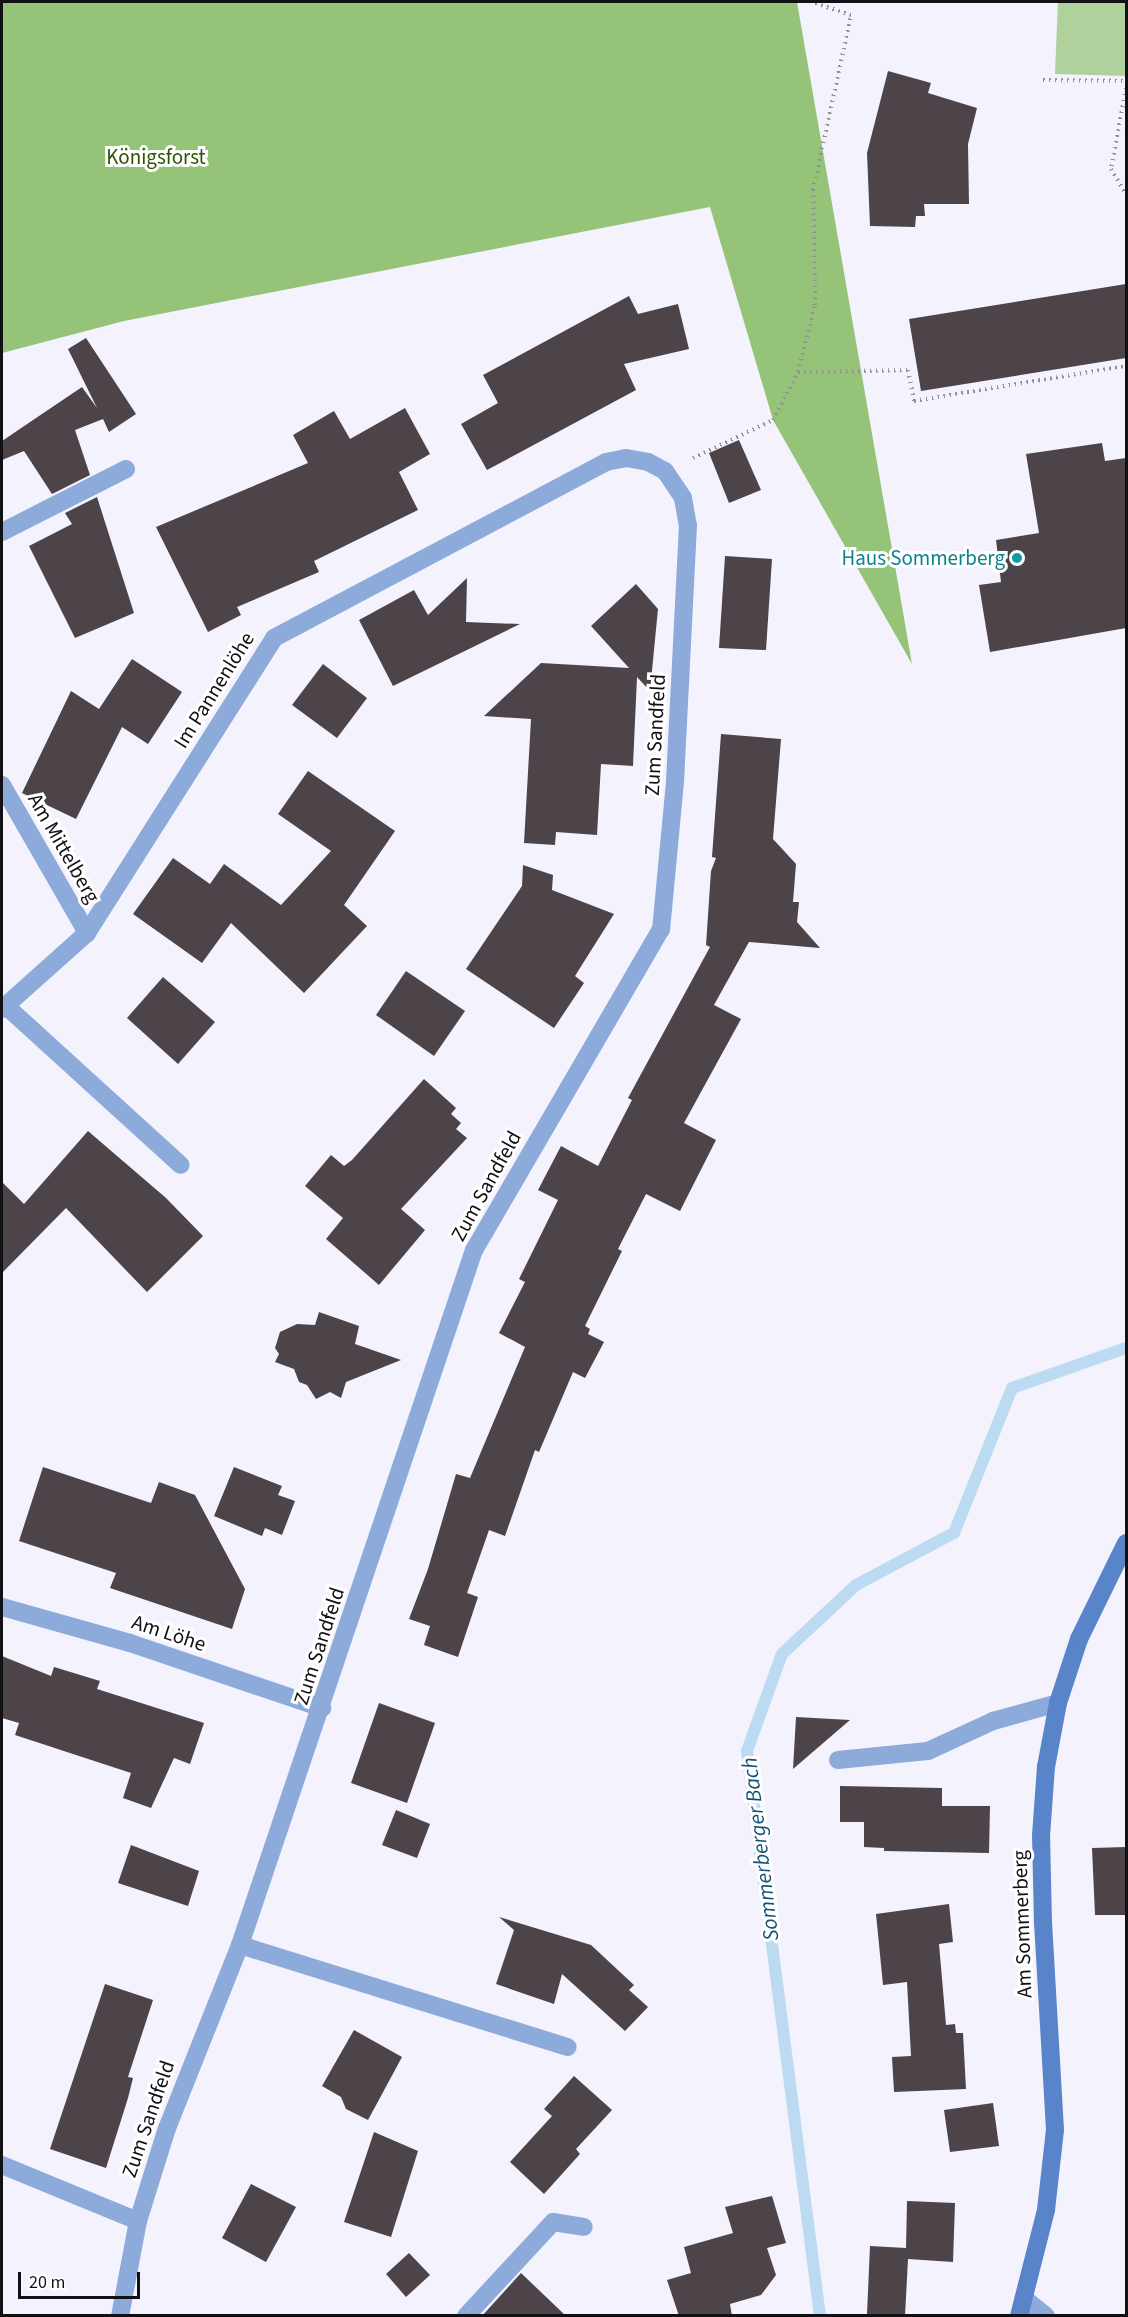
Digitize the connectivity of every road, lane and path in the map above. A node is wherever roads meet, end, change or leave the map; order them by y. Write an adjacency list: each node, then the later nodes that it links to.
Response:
1 (812, 2): 7 (path)
2 (1043, 80): 3 (path)
3 (1126, 81)
4 (1126, 88): 5 (path)
5 (1126, 194)
6 (1126, 366): 7 (path)
7 (798, 372): 10 (path)
8 (648, 462): 10 (street, Zum Sandfeld); 13 (street, Im Pannenlöhe)
9 (126, 469): 11 (street)
10 (665, 471): 19 (street, Zum Sandfeld)
11 (2, 532)
12 (2, 785): 13 (street, Am Mittelberg)
13 (87, 933): 14 (street, Im Pannenlöhe)
14 (4, 1008): 15 (street)
15 (181, 1166)
16 (1126, 1543): 18 (street, Am Sommerberg)
17 (2, 1606): 19 (street, Am Löhe)
18 (1058, 1703): 20 (street); 26 (street, Am Sommerberg)
19 (322, 1708): 21 (street, Zum Sandfeld)
20 (837, 1760)
21 (240, 1945): 22 (street); 24 (street, Zum Sandfeld)
22 (567, 2047)
23 (2, 2165): 24 (street)
24 (138, 2221): 27 (street, Zum Sandfeld)
25 (584, 2227): 28 (street)
26 (1022, 2307): 29 (street)
27 (120, 2316)
28 (466, 2316)
29 (1046, 2316)

